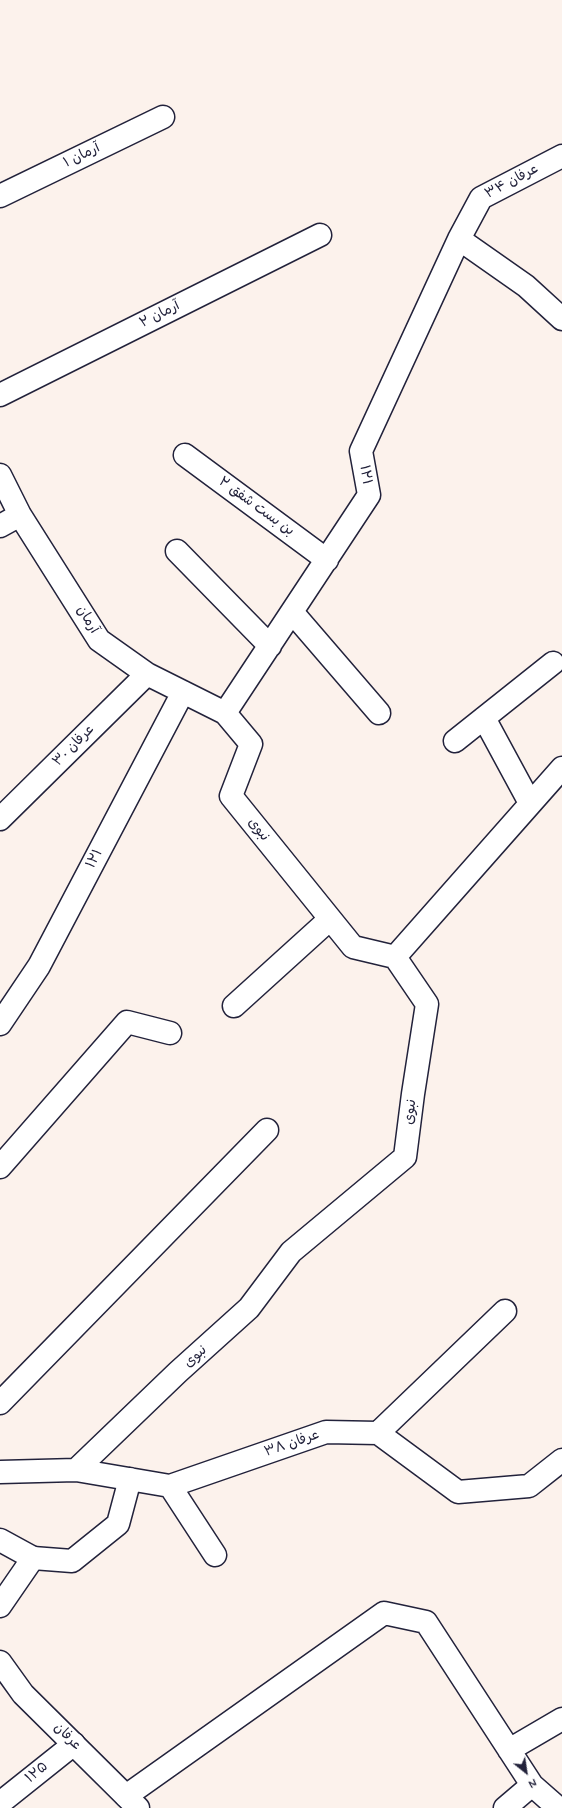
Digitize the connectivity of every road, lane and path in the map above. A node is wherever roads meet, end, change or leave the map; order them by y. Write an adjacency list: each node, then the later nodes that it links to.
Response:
1 (163, 117): 3 (street, آرمان ۱)
2 (562, 156): 5 (street, عرفان ۳۴)
3 (0, 196)
4 (320, 235): 7 (street, آرمان ۲)
5 (459, 239): 6 (street); 13 (street, ۱۲۱)
6 (562, 319)
7 (0, 395)
8 (185, 455): 13 (street, بن بست شفق ۲)
9 (0, 475): 10 (street, آرمان)
10 (20, 515): 11 (street); 17 (street, آرمان)
11 (0, 526)
12 (177, 551): 15 (street)
13 (327, 560): 14 (street, ۱۲۱)
14 (292, 612): 15 (street, ۱۲۱); 20 (street)
15 (270, 646): 19 (street, ۱۲۱)
16 (553, 663): 21 (street)
17 (147, 674): 18 (street, آرمان); 25 (street, عرفان ۳۰)
18 (183, 692): 19 (street, آرمان); 29 (street, ۱۲۱)
19 (226, 713): 26 (street, نبوی)
20 (379, 713)
21 (484, 718): 22 (street); 24 (street)
22 (454, 741)
23 (562, 768): 24 (street)
24 (530, 803): 27 (street)
25 (0, 819)
26 (330, 919): 27 (street, نبوی); 28 (street)
27 (395, 957): 37 (street, نبوی)
28 (234, 1006)
29 (0, 1024)
30 (170, 1033): 32 (street)
31 (267, 1130): 34 (street)
32 (0, 1167)
33 (505, 1311): 35 (street)
34 (0, 1403)
35 (378, 1433): 36 (street); 40 (street, عرفان ۳۸)
36 (562, 1460)
37 (76, 1470): 38 (street, عرفان ۳۸); 39 (street, عرفان ۳۸)
38 (0, 1472)
39 (130, 1479): 40 (street, عرفان ۳۸); 43 (street)
40 (170, 1486): 42 (street)
41 (0, 1540): 43 (street)
42 (215, 1555)
43 (33, 1558): 44 (street)
44 (0, 1606)
45 (0, 1662): 47 (street, عرفان)
46 (562, 1719): 48 (street)
47 (74, 1744): 50 (street, عرفان); 51 (street, ۱۲۵)
48 (509, 1750): 49 (street); 50 (street)
49 (532, 1785): 52 (street); 53 (street)
50 (132, 1802)
51 (0, 1803)
52 (505, 1808)
53 (558, 1808)

